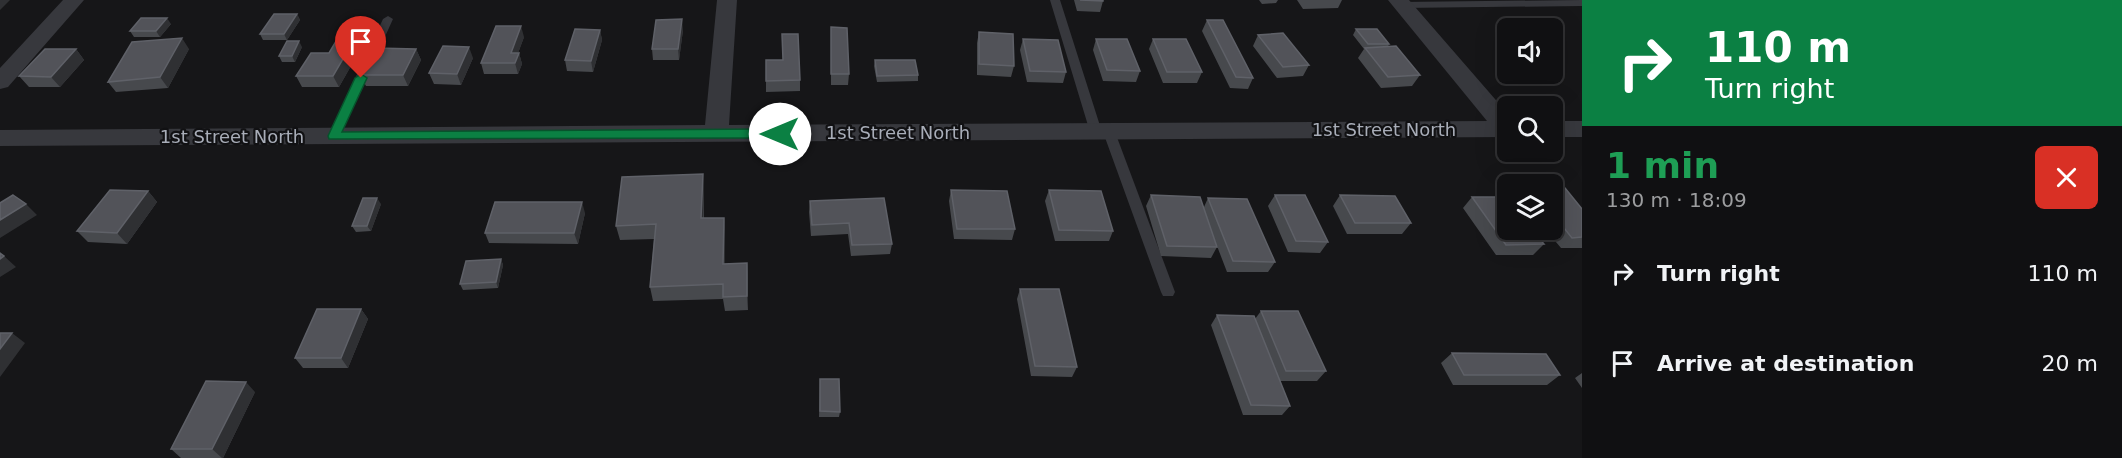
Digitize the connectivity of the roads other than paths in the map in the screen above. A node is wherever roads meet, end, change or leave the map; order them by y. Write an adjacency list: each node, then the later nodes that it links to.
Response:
1 (74, 0): 7 (street)
2 (727, 0): 13 (street)
3 (1055, 0): 12 (lane)
4 (1399, 2): 5 (lane); 8 (street)
5 (1582, 3)
6 (388, 19): 14 (lane)
7 (0, 82)
8 (1497, 117)
9 (1497, 129): 12 (street, 1st Street North)
10 (1563, 129): 11 (street)
11 (1582, 129)
12 (1103, 132): 13 (street, 1st Street North); 16 (lane)
13 (716, 134): 14 (street, 1st Street North)
14 (334, 136): 15 (street, 1st Street North)
15 (0, 138)
16 (1168, 292)

